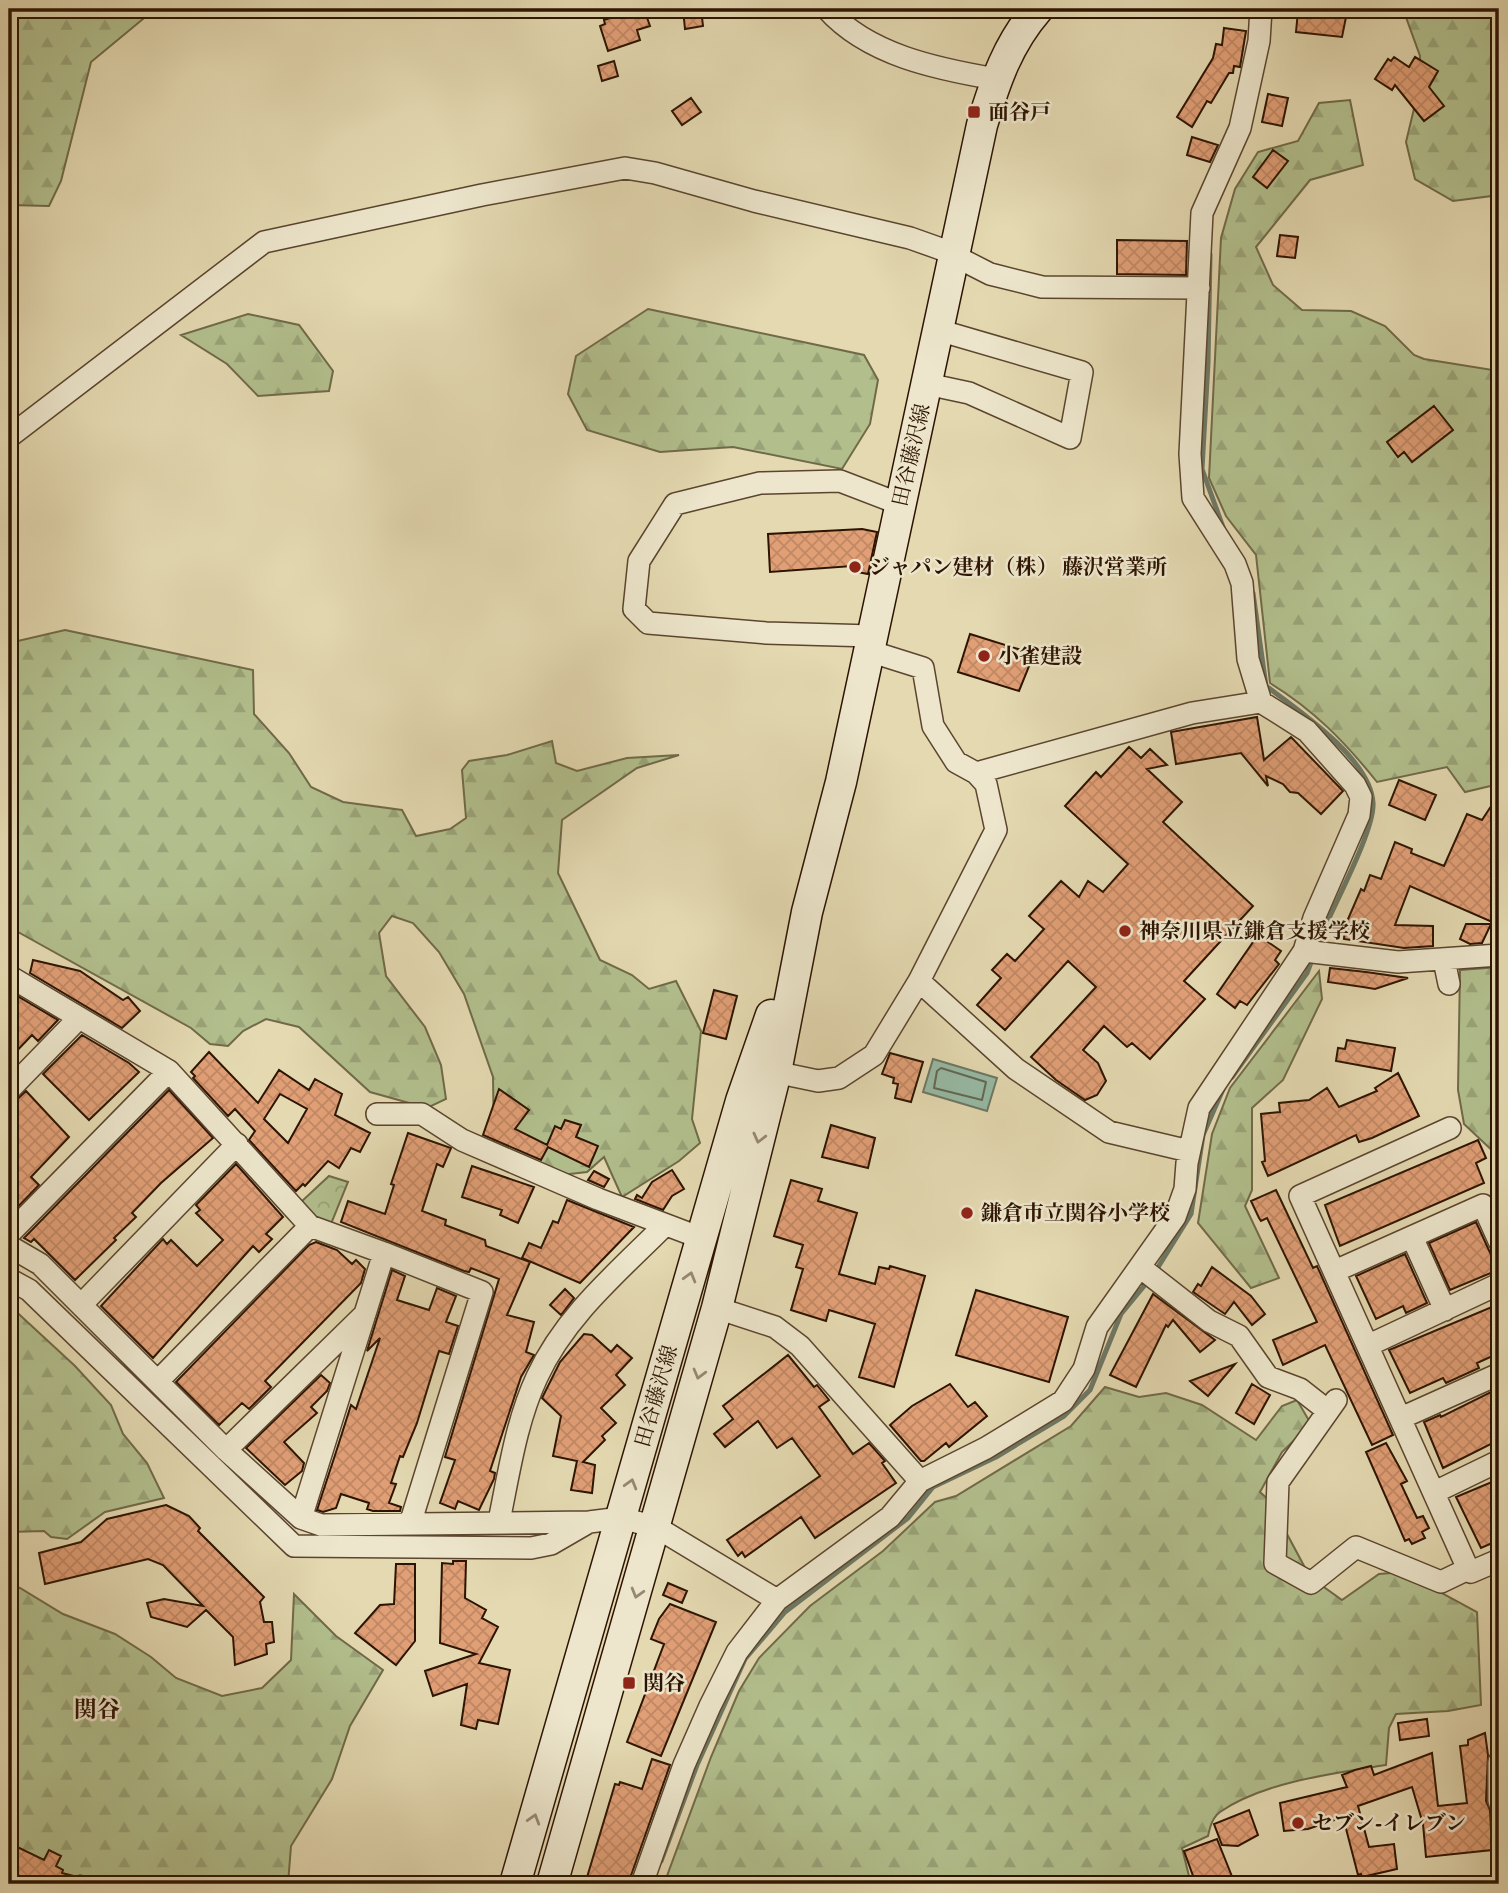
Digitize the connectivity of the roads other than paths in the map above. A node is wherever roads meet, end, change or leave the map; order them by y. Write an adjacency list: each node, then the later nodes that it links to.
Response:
1 (827, 9): 4 (street)
2 (1038, 9): 4 (main road, 田谷藤沢線)
3 (1261, 9): 6 (street)
4 (996, 79): 5 (main road, 田谷藤沢線)
5 (954, 255): 6 (street); 7 (main road, 田谷藤沢線); 9 (street)
6 (1199, 288): 12 (street)
7 (938, 330): 8 (main road, 田谷藤沢線); 8 (street)
8 (927, 384): 10 (main road, 田谷藤沢線)
9 (9, 437)
10 (900, 504): 11 (main road, 田谷藤沢線); 11 (street)
11 (870, 643): 13 (street); 14 (main road, 田谷藤沢線)
12 (1261, 702): 13 (street); 15 (street)
13 (976, 773): 19 (street)
14 (807, 912): 23 (main road, 田谷藤沢線); 24 (main road, 田谷藤沢線)
15 (1304, 951): 17 (street); 29 (street)
16 (1499, 955): 17 (street)
17 (1444, 960): 20 (street)
18 (9, 976): 21 (street)
19 (919, 981): 23 (street); 29 (street)
20 (1449, 984)
21 (78, 1019): 22 (street); 25 (street)
22 (169, 1071): 28 (street); 32 (street)
23 (776, 1072): 24 (street); 43 (main road, 田谷藤沢線, one-way to 43)
24 (746, 1088): 34 (main road, 田谷藤沢線)
25 (9, 1090)
26 (377, 1114): 31 (street)
27 (1450, 1128): 38 (street)
28 (237, 1144): 30 (street); 42 (street)
29 (1189, 1151): 39 (street)
30 (310, 1226): 37 (street); 48 (street)
31 (664, 1226): 34 (street); 56 (street)
32 (9, 1234)
33 (1412, 1237): 35 (street); 38 (street); 44 (street)
34 (701, 1238): 55 (main road, 田谷藤沢線, one-way to 34)
35 (1499, 1241)
36 (9, 1246): 42 (street)
37 (384, 1254): 45 (street); 58 (street)
38 (1335, 1271): 46 (street)
39 (1148, 1273): 52 (street); 61 (street)
40 (9, 1279): 57 (street)
41 (1499, 1284): 44 (street)
42 (82, 1304): 48 (street)
43 (717, 1308): 52 (street); 59 (main road, 田谷藤沢線, one-way to 59)
44 (1445, 1310): 46 (street)
45 (367, 1312): 50 (street); 54 (street)
46 (1369, 1345): 49 (street)
47 (1499, 1374): 49 (street)
48 (158, 1381): 50 (street)
49 (1401, 1418): 53 (street)
50 (226, 1450): 54 (street)
51 (1499, 1461): 53 (street)
52 (920, 1482): 62 (street)
53 (1435, 1492): 61 (street)
54 (301, 1518): 58 (street)
55 (621, 1518): 57 (street); 59 (street); 65 (main road, 田谷藤沢線, one-way to 55)
56 (499, 1521): 57 (street); 58 (street)
57 (589, 1522)
58 (410, 1524)
59 (656, 1527): 62 (street); 66 (main road, 田谷藤沢線, one-way to 66)
60 (1499, 1560): 61 (street)
61 (1468, 1569)
62 (777, 1600): 67 (street)
63 (1499, 1762): 64 (street)
64 (1499, 1801)
65 (515, 1884)
66 (552, 1884)
67 (642, 1884)

